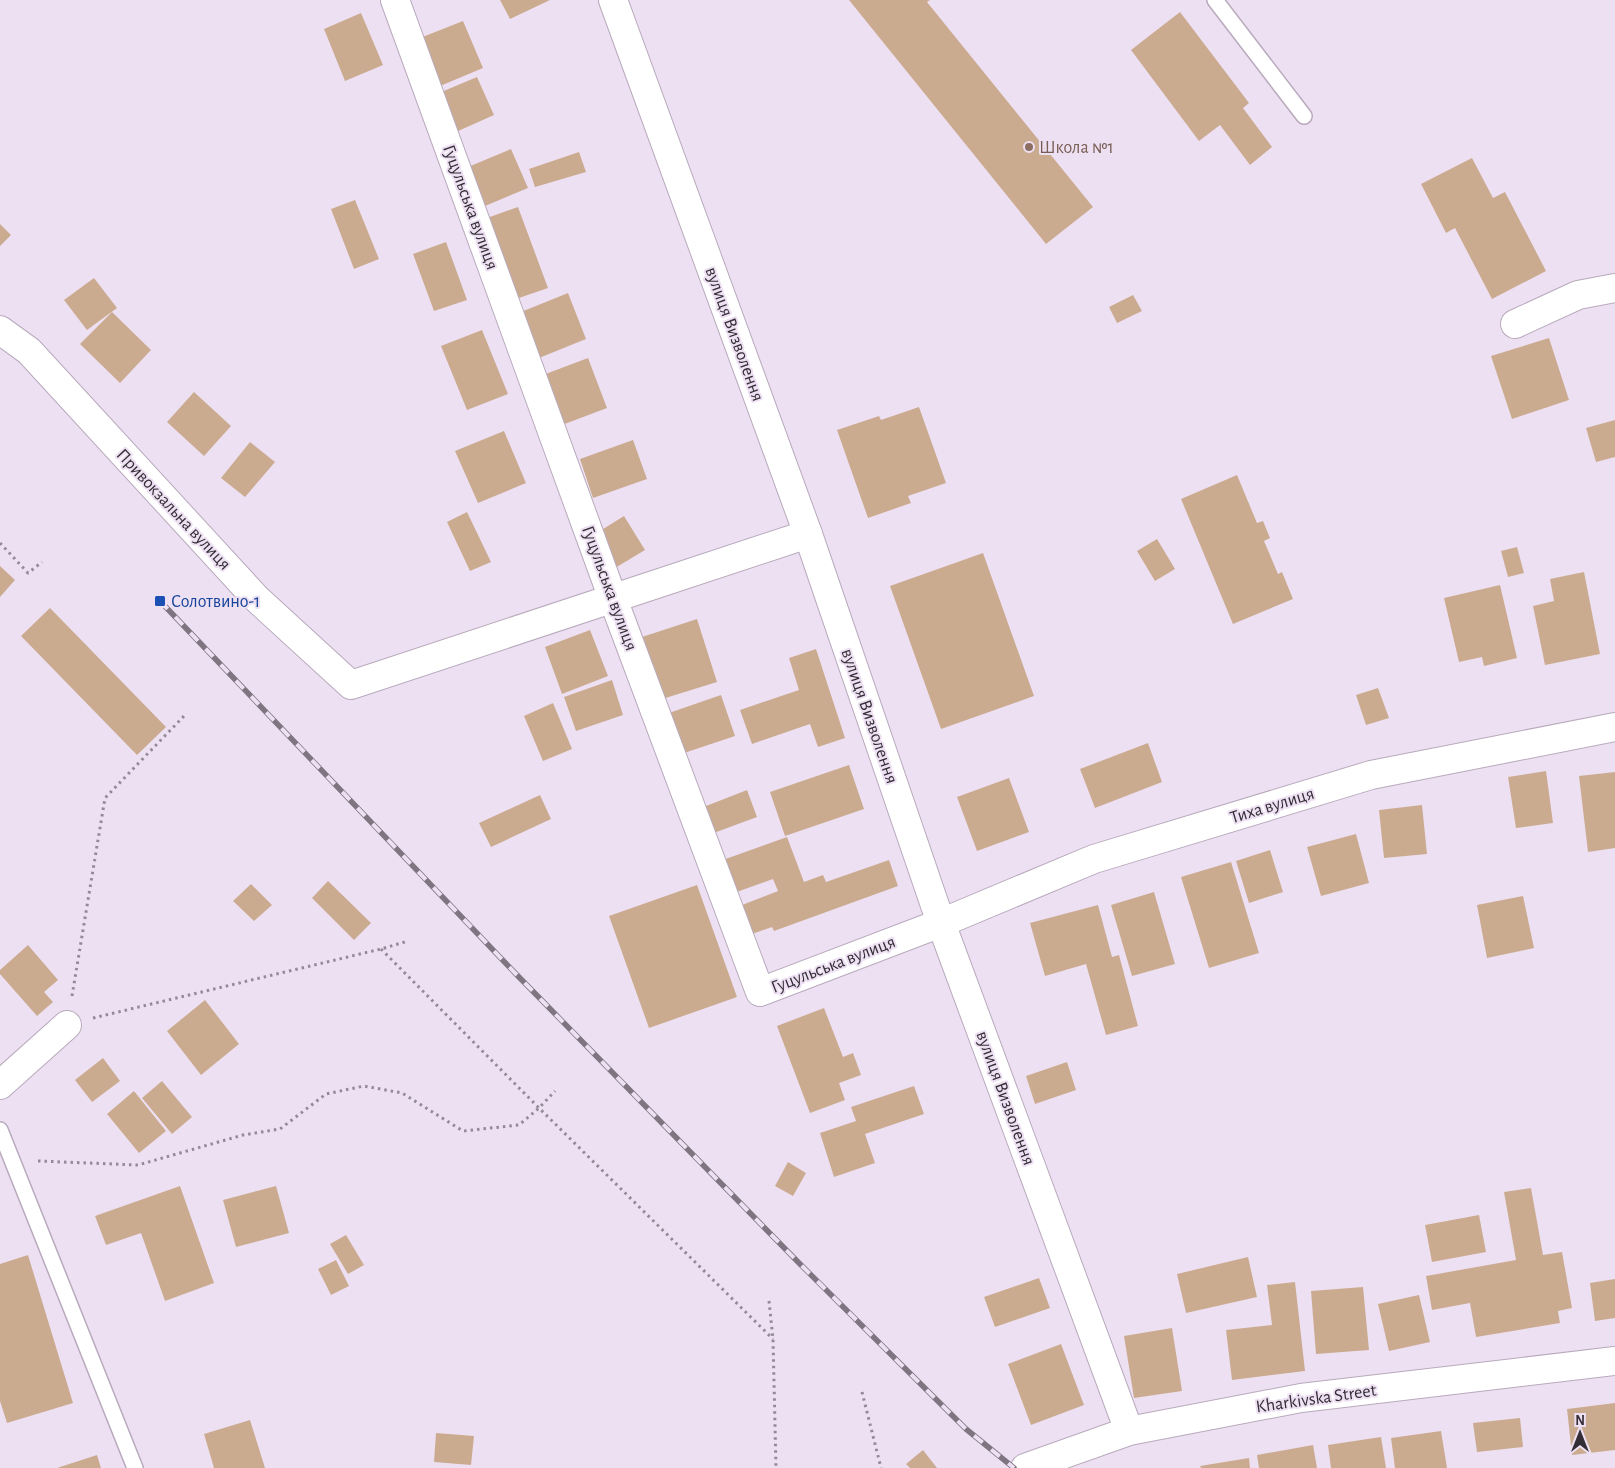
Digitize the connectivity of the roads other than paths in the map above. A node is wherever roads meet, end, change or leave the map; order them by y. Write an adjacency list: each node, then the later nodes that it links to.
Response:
1 (396, 0): 9 (street, Гуцульська вулиця)
2 (612, 0): 8 (street, вулиця Визволення)
3 (1215, 0): 4 (lane)
4 (1304, 116)
5 (1615, 288): 6 (street)
6 (1515, 324)
7 (0, 330): 9 (street, Привокзальна вулиця)
8 (808, 534): 9 (street); 11 (street, вулиця Визволення)
9 (613, 599): 11 (street, Гуцульська вулиця)
10 (1615, 727): 11 (street, Тиха вулиця)
11 (941, 924): 16 (street, вулиця Визволення)
12 (67, 1025): 13 (street)
13 (0, 1085)
14 (0, 1130): 17 (lane)
15 (1615, 1361): 16 (street, Kharkivska Street)
16 (1129, 1431): 18 (street, Kharkivska Street)
17 (135, 1468)
18 (1024, 1468)

